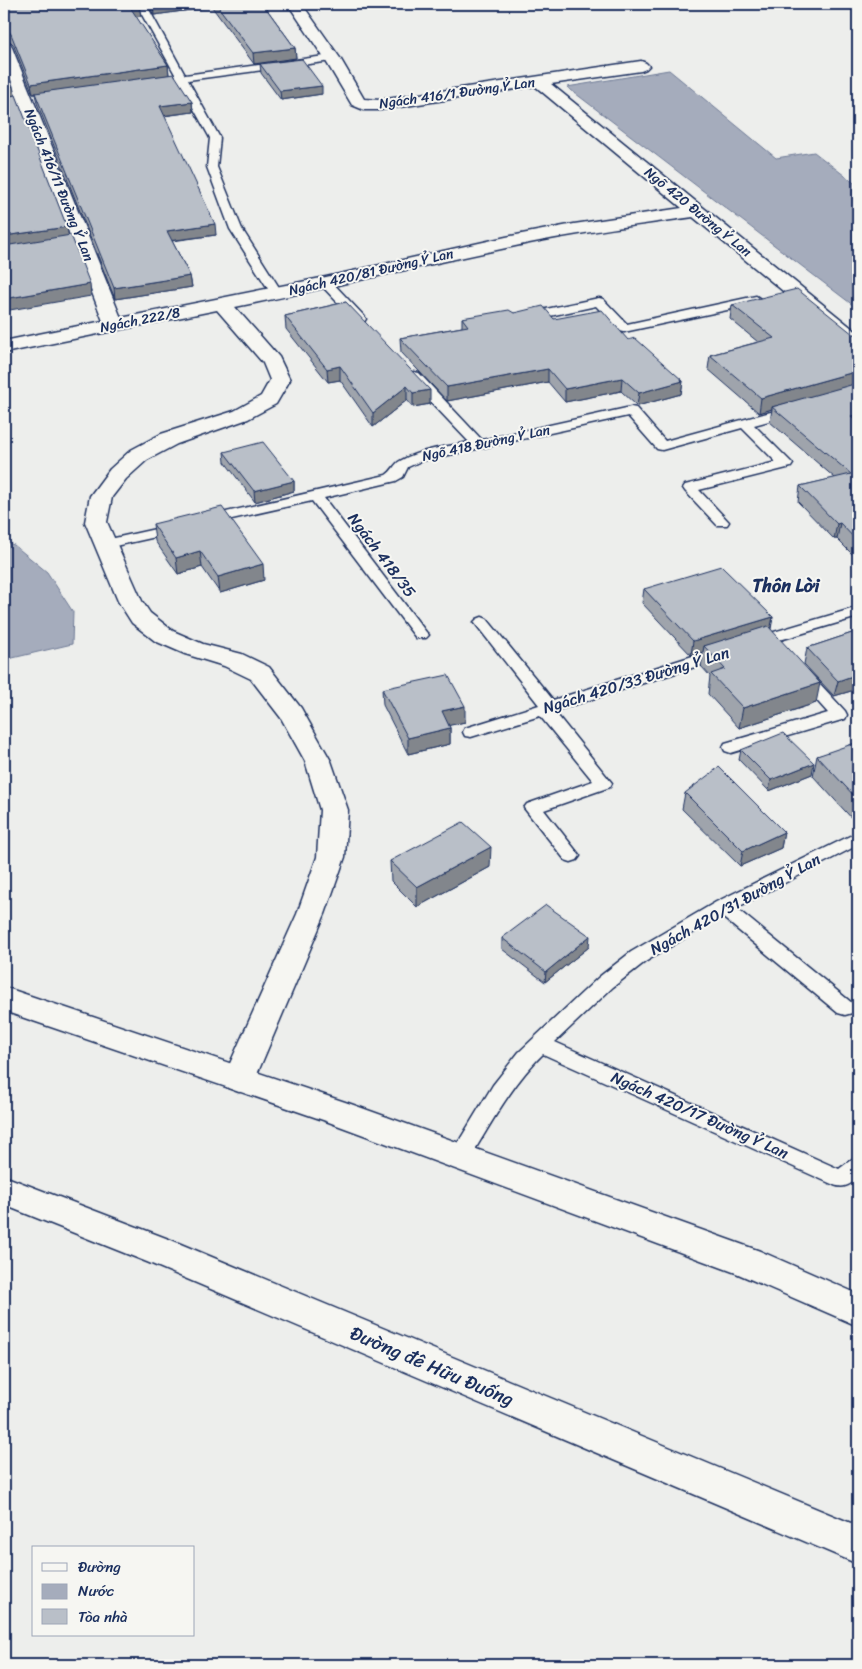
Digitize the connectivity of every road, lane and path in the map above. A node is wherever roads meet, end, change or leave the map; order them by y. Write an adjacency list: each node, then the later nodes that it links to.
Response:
1 (141, 4): 6 (lane, Ngách 420/81 Đường Ỷ Lan)
2 (295, 4): 4 (street, Ngách 416/1 Đường Ỷ Lan)
3 (4, 45): 15 (street, Ngách 416/11 Đường Ỷ Lan)
4 (332, 58): 6 (lane); 7 (street, Ngách 416/1 Đường Ỷ Lan)
5 (641, 66): 7 (street, Ngách 416/1 Đường Ỷ Lan)
6 (182, 79): 8 (lane); 11 (lane, Ngách 420/81 Đường Ỷ Lan)
7 (538, 81): 9 (street, Ngõ 420 Đường Ỷ Lan)
8 (143, 84)
9 (696, 211): 10 (street, Ngách 420/81 Đường Ỷ Lan); 12 (street, Ngõ 420 Đường Ỷ Lan)
10 (326, 283): 11 (street, Ngách 420/81 Đường Ỷ Lan); 16 (lane)
11 (276, 292): 13 (street, Ngách 222/8)
12 (796, 292): 14 (lane); 17 (street, Ngõ 420 Đường Ỷ Lan)
13 (221, 303): 15 (street, Ngách 222/8); 25 (street)
14 (513, 320)
15 (114, 325): 18 (street, Ngách 222/8)
16 (366, 325)
17 (858, 343)
18 (4, 347)
19 (406, 367): 22 (lane)
20 (811, 404): 21 (lane, Ngõ 418 Đường Ỷ Lan)
21 (744, 423): 22 (lane, Ngõ 418 Đường Ỷ Lan); 24 (lane)
22 (479, 445): 23 (lane, Ngõ 418 Đường Ỷ Lan)
23 (315, 495): 25 (lane, Ngõ 418 Đường Ỷ Lan); 28 (lane, Ngách 418/35)
24 (722, 522)
25 (106, 544): 41 (street)
26 (858, 612): 29 (lane, Ngách 420/33 Đường Ỷ Lan)
27 (482, 622): 32 (lane)
28 (421, 635)
29 (768, 638): 30 (lane); 32 (lane, Ngách 420/33 Đường Ỷ Lan)
30 (781, 652)
31 (794, 666): 34 (lane)
32 (546, 708): 33 (lane, Ngách 420/33 Đường Ỷ Lan); 36 (lane)
33 (471, 732)
34 (731, 747)
35 (858, 839): 37 (lane, Ngách 420/31 Đường Ỷ Lan)
36 (571, 856)
37 (722, 907): 39 (lane); 40 (lane, Ngách 420/31 Đường Ỷ Lan)
38 (4, 999): 41 (street)
39 (845, 1008)
40 (540, 1044): 42 (lane, Ngách 420/31 Đường Ỷ Lan); 43 (lane, Ngách 420/17 Đường Ỷ Lan)
41 (239, 1079): 42 (street)
42 (460, 1157): 45 (street)
43 (858, 1166)
44 (4, 1190): 46 (street, Đường đê Hữu Đuống)
45 (858, 1310)
46 (858, 1545)

